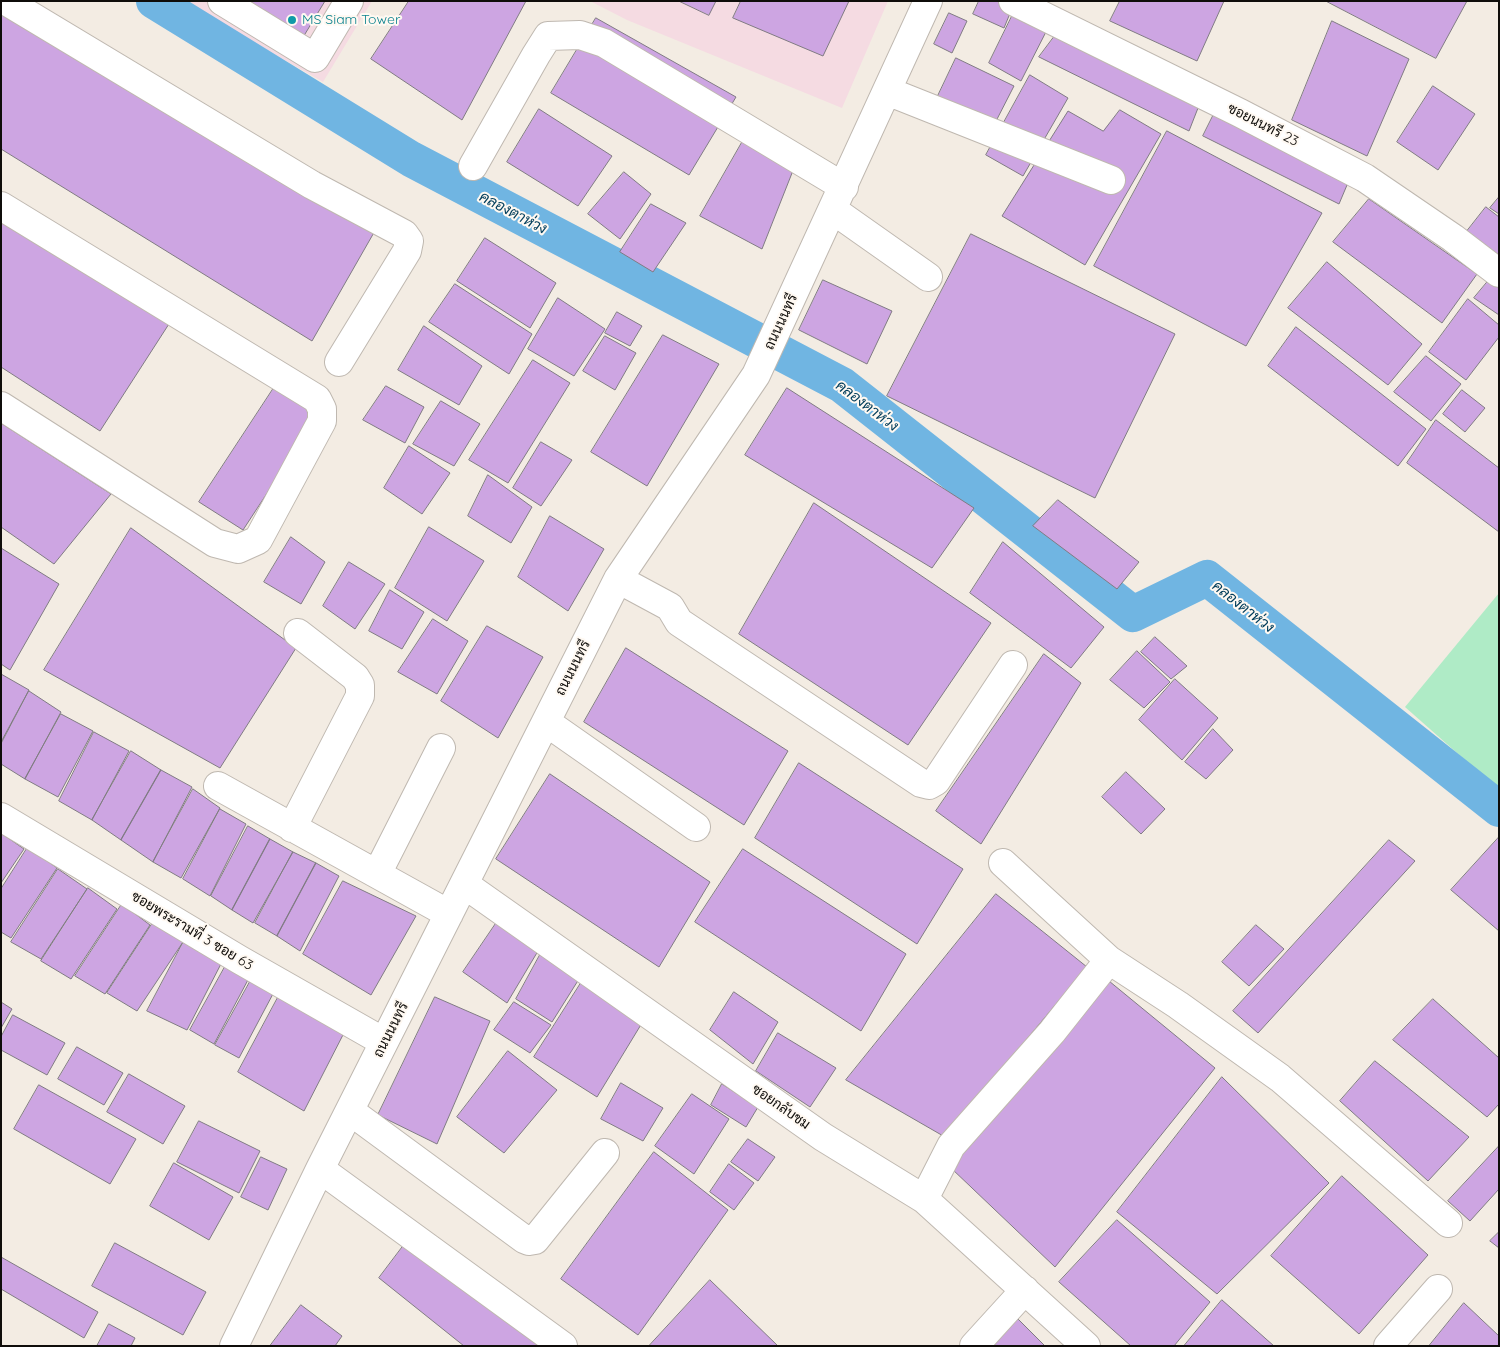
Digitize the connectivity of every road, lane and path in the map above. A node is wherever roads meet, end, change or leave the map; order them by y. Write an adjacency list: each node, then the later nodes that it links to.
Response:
1 (6, 1): 13 (street)
2 (222, 1): 3 (street)
3 (349, 1)
4 (928, 1): 6 (street, ถนนนนทรี)
5 (1014, 1): 11 (street, ซอยนนทรี 23)
6 (887, 91): 8 (street); 9 (street, ถนนนนทรี)
7 (473, 166): 9 (street)
8 (1111, 180)
9 (839, 198): 12 (street); 15 (street, ถนนนนทรี)
10 (1, 206): 14 (street)
11 (1499, 272)
12 (928, 277)
13 (339, 362)
14 (1, 406)
15 (618, 579): 17 (street); 18 (street, ถนนนนทรี)
16 (298, 633): 23 (street)
17 (1013, 665)
18 (546, 722): 22 (street); 26 (street, ถนนนนทรี)
19 (442, 748): 25 (street)
20 (218, 786): 23 (street)
21 (1, 817): 29 (street, ซอยพระรามที่ 3 ซอย 63)
22 (696, 827)
23 (292, 828): 25 (street)
24 (1003, 863): 28 (street)
25 (377, 874): 27 (street)
26 (464, 884): 27 (street, ถนนนนทรี); 33 (street, ซอยกลับชม)
27 (449, 914): 29 (street, ถนนนนทรี)
28 (1109, 960): 33 (street); 34 (street)
29 (384, 1042): 30 (street, ถนนนนทรี)
30 (350, 1111): 31 (street); 32 (street, ถนนนนทรี)
31 (605, 1153)
32 (320, 1169): 37 (street, ถนนนนทรี); 38 (street)
33 (924, 1199): 35 (street, ซอยกลับชม)
34 (1448, 1223)
35 (1024, 1290): 39 (street); 40 (street, ซอยกลับชม)
36 (1438, 1290): 41 (street)
37 (234, 1346)
38 (563, 1346)
39 (974, 1346)
40 (1086, 1346)
41 (1388, 1346)

